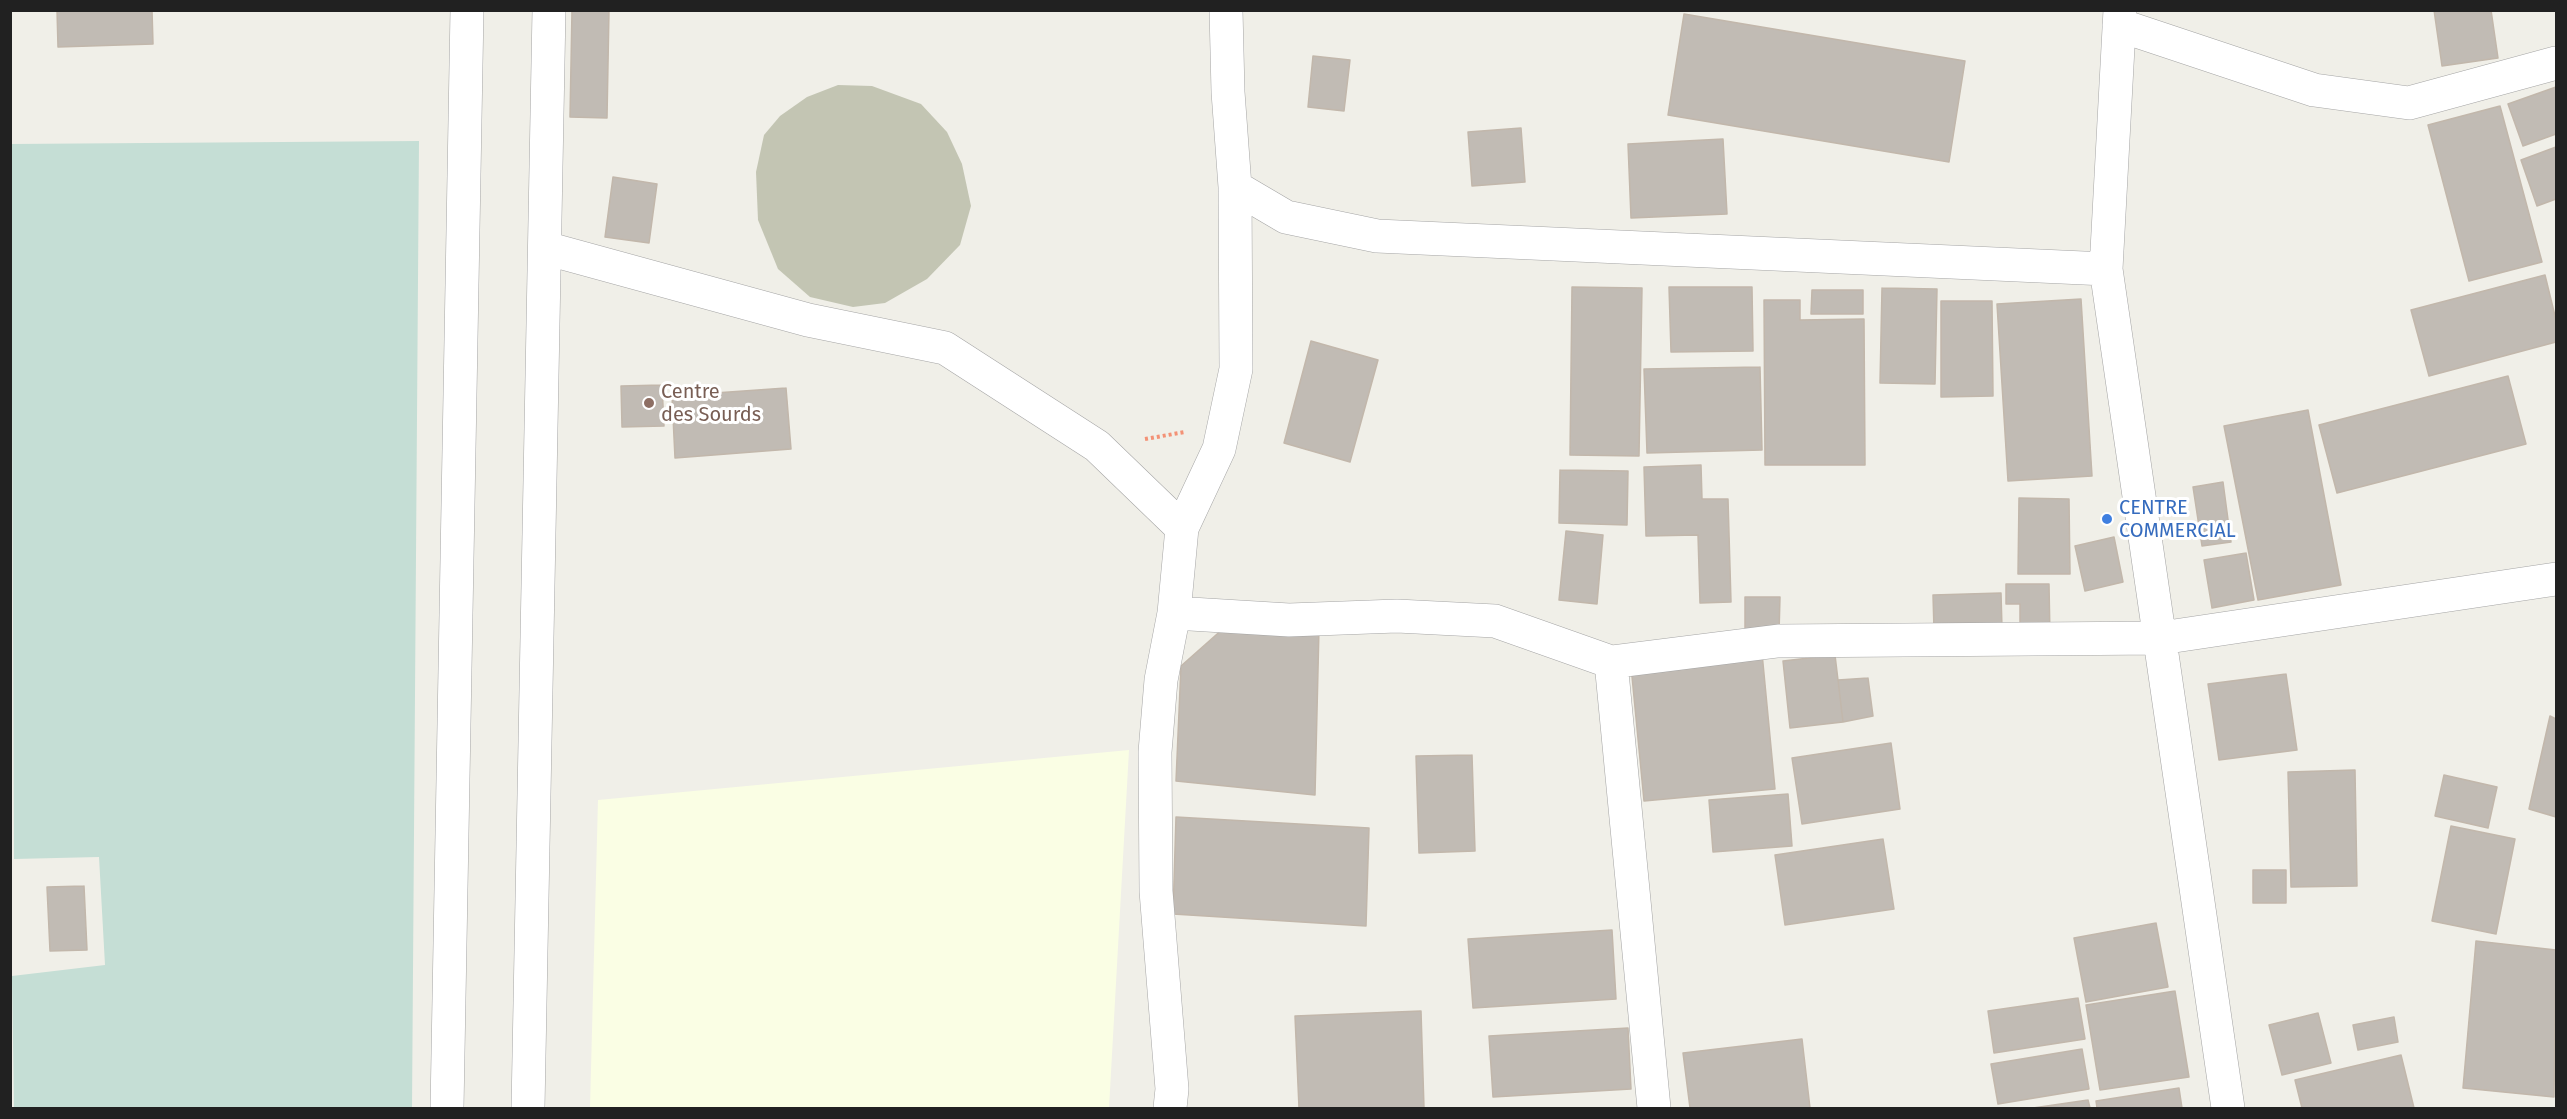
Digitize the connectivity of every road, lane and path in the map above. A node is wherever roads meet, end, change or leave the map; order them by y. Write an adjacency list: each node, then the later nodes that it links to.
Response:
1 (467, 10): 16 (street)
2 (549, 10): 7 (street)
3 (1226, 10): 6 (street)
4 (2120, 18): 5 (street); 8 (street)
5 (2556, 63)
6 (1235, 187): 8 (street); 9 (street)
7 (545, 248): 10 (street); 17 (street)
8 (2106, 269): 14 (street)
9 (1223, 426): 10 (path); 11 (street)
10 (1097, 446): 11 (street)
11 (1182, 528): 13 (street)
12 (2556, 579): 14 (street)
13 (1174, 613): 15 (street); 18 (street)
14 (2161, 638): 15 (street); 20 (street)
15 (1611, 662): 19 (street)
16 (447, 1108)
17 (528, 1108)
18 (1170, 1108)
19 (1654, 1108)
20 (2228, 1108)

